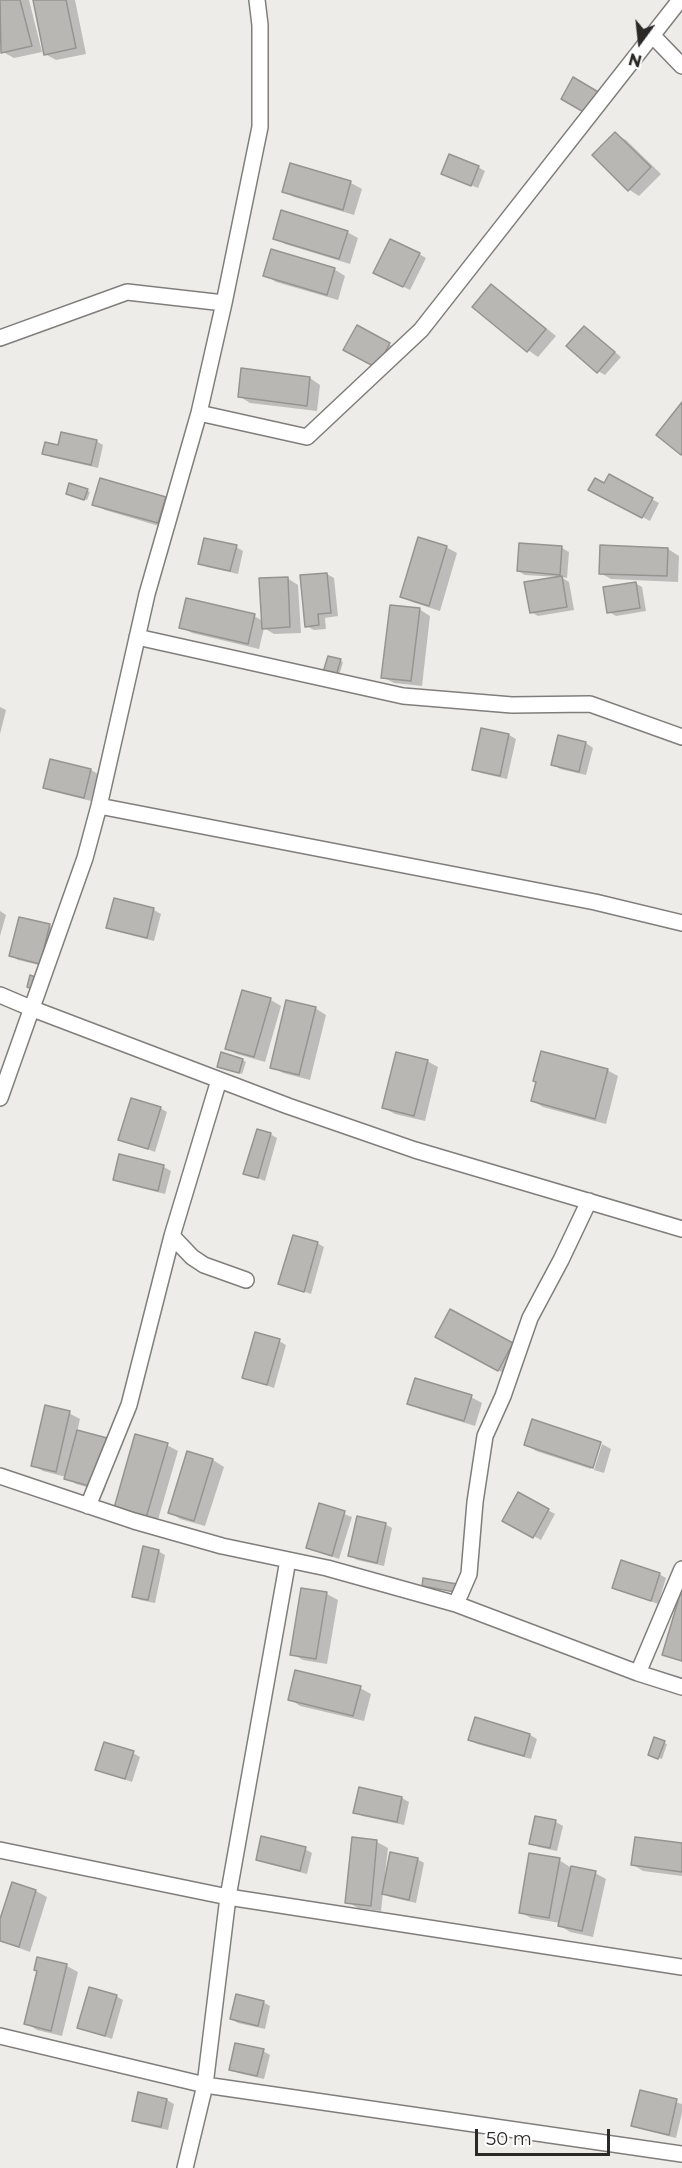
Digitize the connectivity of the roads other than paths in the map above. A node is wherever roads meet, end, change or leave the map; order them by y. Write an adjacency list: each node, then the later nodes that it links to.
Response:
1 (257, 0): 5 (street)
2 (680, 0): 3 (street)
3 (652, 35): 4 (street); 7 (street)
4 (682, 66)
5 (224, 303): 6 (street); 7 (street)
6 (0, 338)
7 (199, 413): 8 (street)
8 (138, 637): 9 (street); 10 (street)
9 (682, 737)
10 (99, 806): 11 (street); 13 (street)
11 (682, 923)
12 (0, 995): 13 (street)
13 (33, 1009): 14 (street); 15 (street)
14 (219, 1080): 16 (street); 18 (street)
15 (0, 1098)
16 (590, 1201): 17 (street); 24 (street)
17 (682, 1229)
18 (172, 1236): 19 (street); 21 (street)
19 (246, 1280)
20 (0, 1476): 21 (street)
21 (88, 1506): 22 (street)
22 (288, 1560): 24 (street); 28 (street)
23 (682, 1569): 25 (street)
24 (456, 1604): 25 (street)
25 (638, 1673): 26 (street)
26 (682, 1687)
27 (0, 1850): 28 (street)
28 (228, 1897): 29 (street); 31 (street)
29 (682, 1967)
30 (0, 2036): 31 (street)
31 (205, 2085): 32 (street); 33 (street)
32 (682, 2154)
33 (184, 2168)

